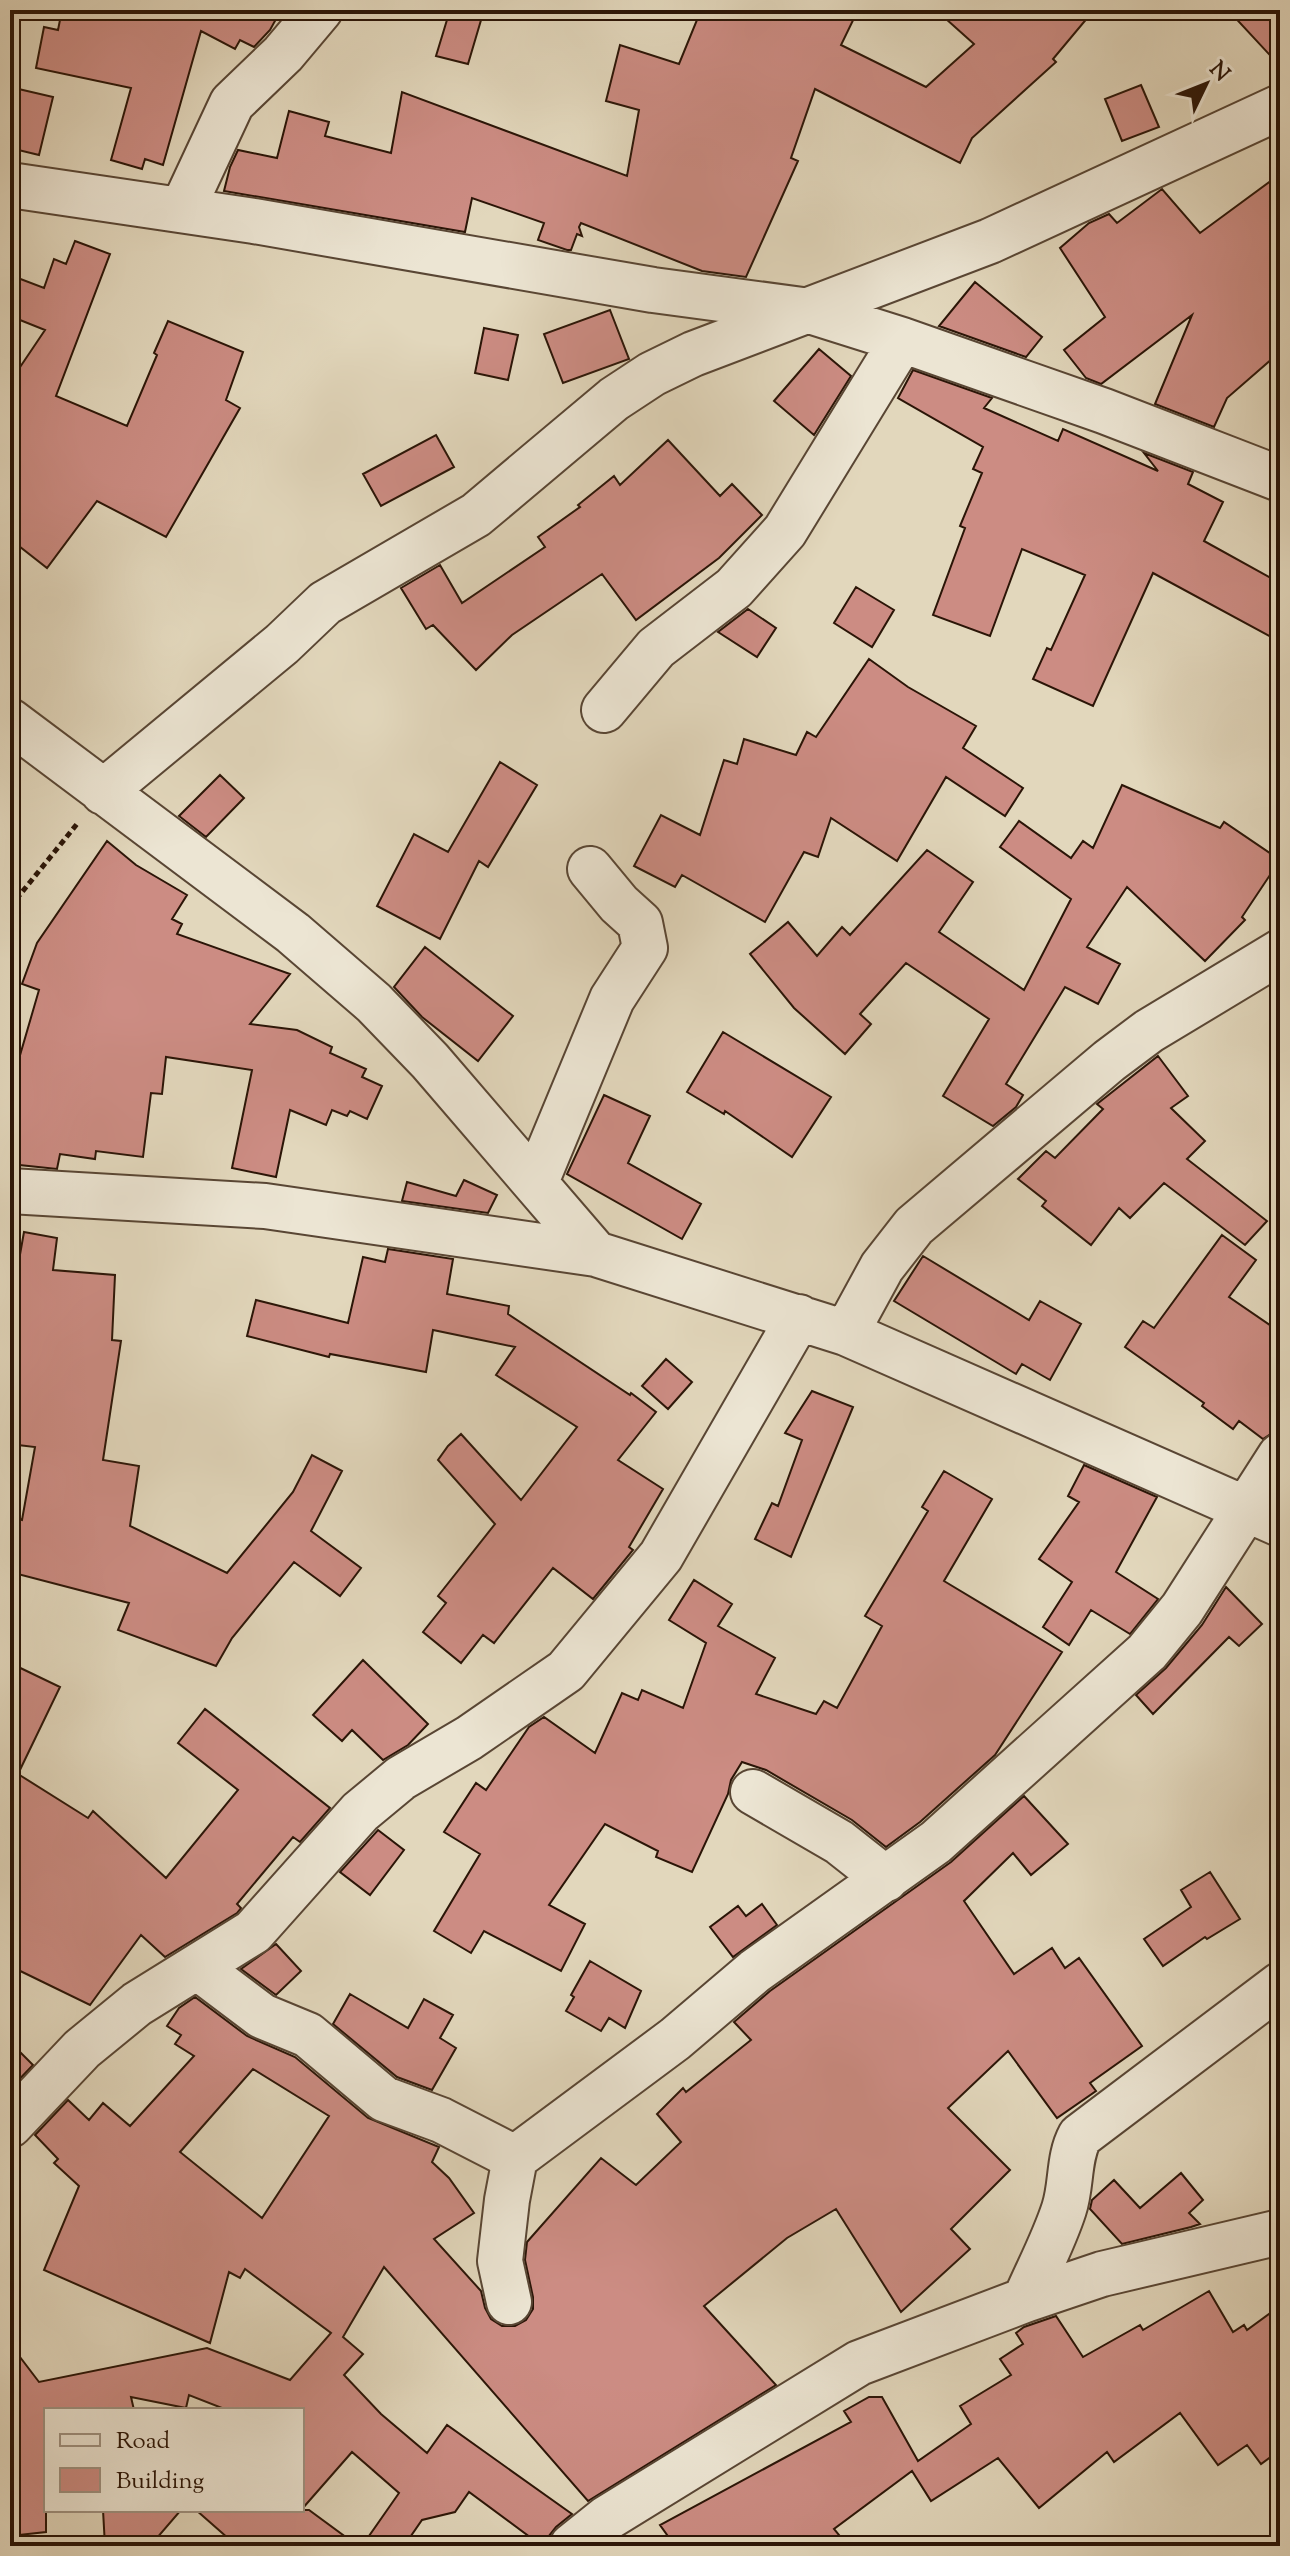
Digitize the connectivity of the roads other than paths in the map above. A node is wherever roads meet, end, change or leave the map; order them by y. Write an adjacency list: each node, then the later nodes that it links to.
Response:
1 (320, 10): 4 (street)
2 (1280, 107): 5 (street)
3 (10, 185): 4 (street)
4 (182, 210): 5 (street)
5 (810, 311): 6 (street); 10 (street)
6 (902, 340): 7 (street); 8 (street)
7 (1280, 479)
8 (604, 710)
9 (10, 721): 10 (street)
10 (103, 792): 13 (street)
11 (590, 869): 13 (street)
12 (1280, 952): 17 (street)
13 (536, 1182): 15 (street)
14 (10, 1191): 15 (street)
15 (596, 1254): 16 (street)
16 (799, 1317): 17 (street); 22 (street)
17 (846, 1333): 19 (street)
18 (1280, 1456): 19 (street)
19 (1263, 1516): 21 (street)
20 (753, 1792): 21 (street)
21 (886, 1879): 25 (street)
22 (197, 1967): 24 (street); 25 (street)
23 (1280, 1985): 27 (street)
24 (10, 2125)
25 (515, 2158): 28 (street)
26 (1280, 2232): 27 (street)
27 (1025, 2300): 29 (street)
28 (509, 2302)
29 (572, 2546)

